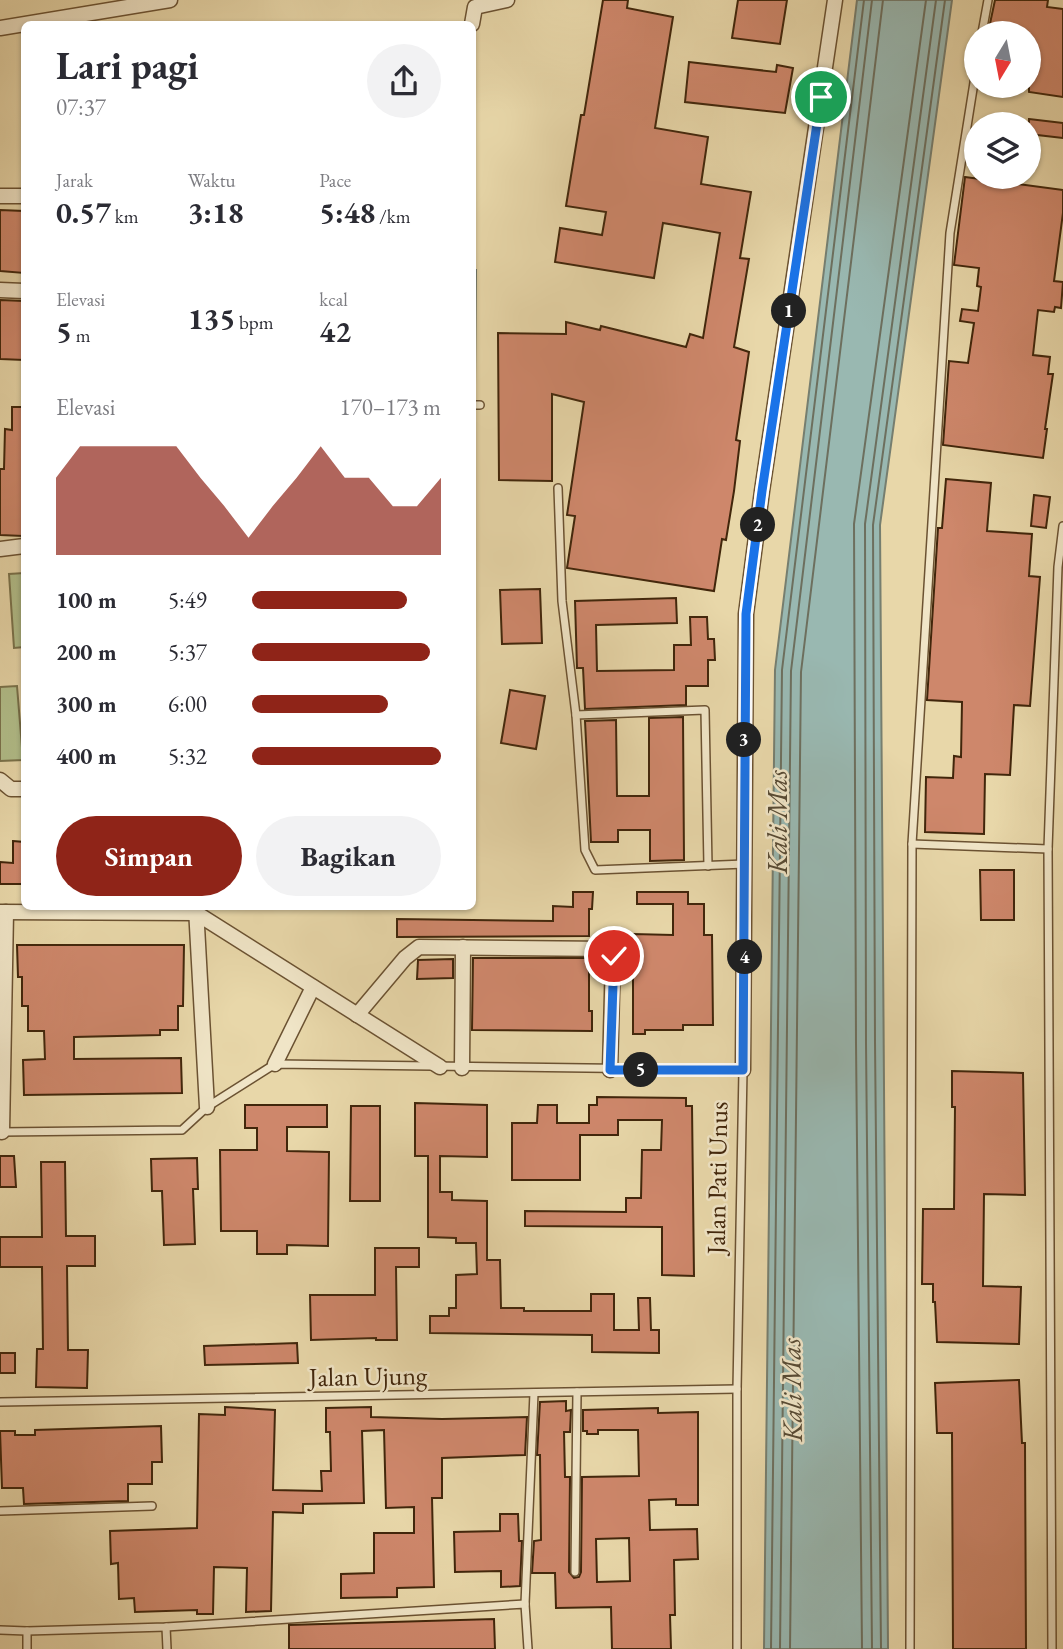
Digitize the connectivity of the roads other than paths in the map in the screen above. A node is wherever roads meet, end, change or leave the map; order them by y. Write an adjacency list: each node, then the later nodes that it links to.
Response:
1 (170, 0): 5 (street)
2 (507, 0): 6 (street)
3 (835, 0): 24 (street, Jalan Pati Unus)
4 (988, 0): 7 (lane)
5 (42, 21)
6 (473, 21)
7 (984, 21)
8 (21, 25): 9 (street)
9 (0, 28)
10 (972, 98): 22 (lane)
11 (0, 196): 12 (street)
12 (21, 196)
13 (0, 290): 14 (street)
14 (21, 291)
15 (558, 488): 19 (lane)
16 (1063, 526): 23 (lane)
17 (21, 546): 18 (street)
18 (0, 549)
19 (576, 715): 25 (lane); 25 (lane)
20 (0, 780): 21 (street)
21 (21, 789)
22 (912, 844): 23 (lane); 53 (lane)
23 (1048, 849): 54 (lane)
24 (745, 864): 25 (lane); 35 (street, Jalan Pati Unus)
25 (708, 866)
26 (196, 910): 27 (street); 29 (street); 36 (street)
27 (3, 912): 37 (street)
28 (463, 947): 30 (street); 33 (street); 34 (street)
29 (313, 987): 30 (street); 31 (street)
30 (357, 1015): 32 (street)
31 (275, 1064): 32 (lane); 36 (lane)
32 (440, 1067): 33 (lane)
33 (462, 1068): 34 (lane)
34 (610, 1070): 35 (lane)
35 (743, 1070): 38 (lane, Jalan Pati Unus)
36 (206, 1107): 37 (lane)
37 (1, 1132)
38 (737, 1388): 39 (lane, Jalan Ujung); 52 (lane, Jalan Pati Unus)
39 (577, 1392): 40 (lane, Jalan Ujung); 44 (lane)
40 (534, 1393): 41 (lane, Jalan Ujung); 45 (lane)
41 (0, 1402)
42 (152, 1506): 43 (lane)
43 (0, 1511)
44 (575, 1572)
45 (525, 1604): 46 (lane); 51 (lane)
46 (166, 1627): 48 (lane); 50 (lane)
47 (0, 1630): 48 (lane)
48 (27, 1631): 49 (lane)
49 (27, 1649)
50 (167, 1649)
51 (528, 1649)
52 (737, 1649)
53 (910, 1649)
54 (1052, 1649)

